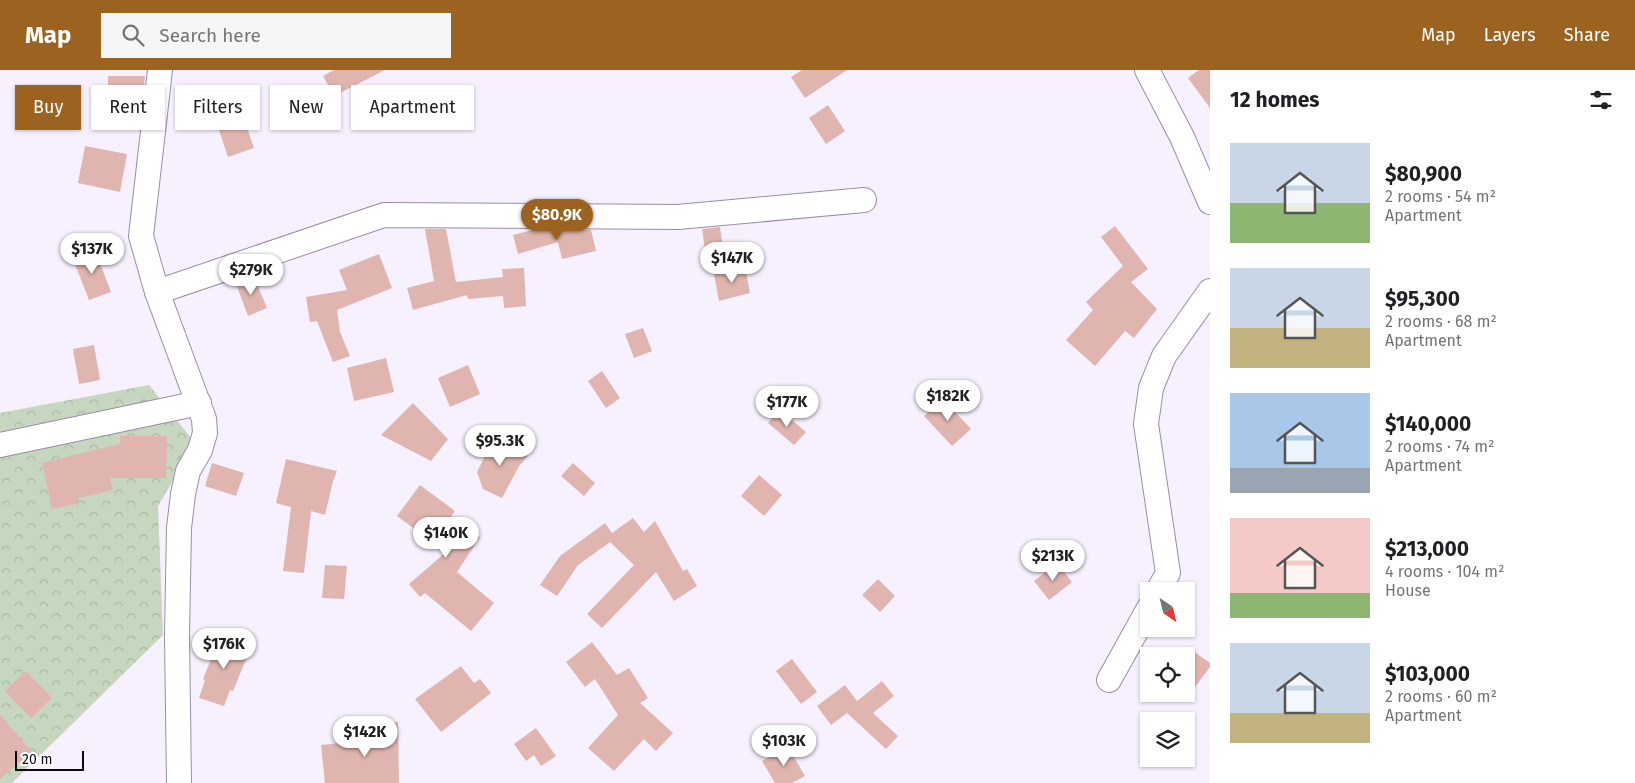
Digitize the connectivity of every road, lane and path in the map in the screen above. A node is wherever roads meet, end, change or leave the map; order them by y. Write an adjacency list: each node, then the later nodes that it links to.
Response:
1 (160, 70): 6 (street)
2 (1147, 70): 4 (street)
3 (864, 200): 6 (street)
4 (1210, 202)
5 (1210, 291): 9 (street)
6 (157, 292): 7 (street)
7 (199, 403): 8 (street); 12 (street)
8 (0, 445)
9 (1163, 582)
10 (1140, 625): 11 (street)
11 (1110, 680)
12 (179, 783)

